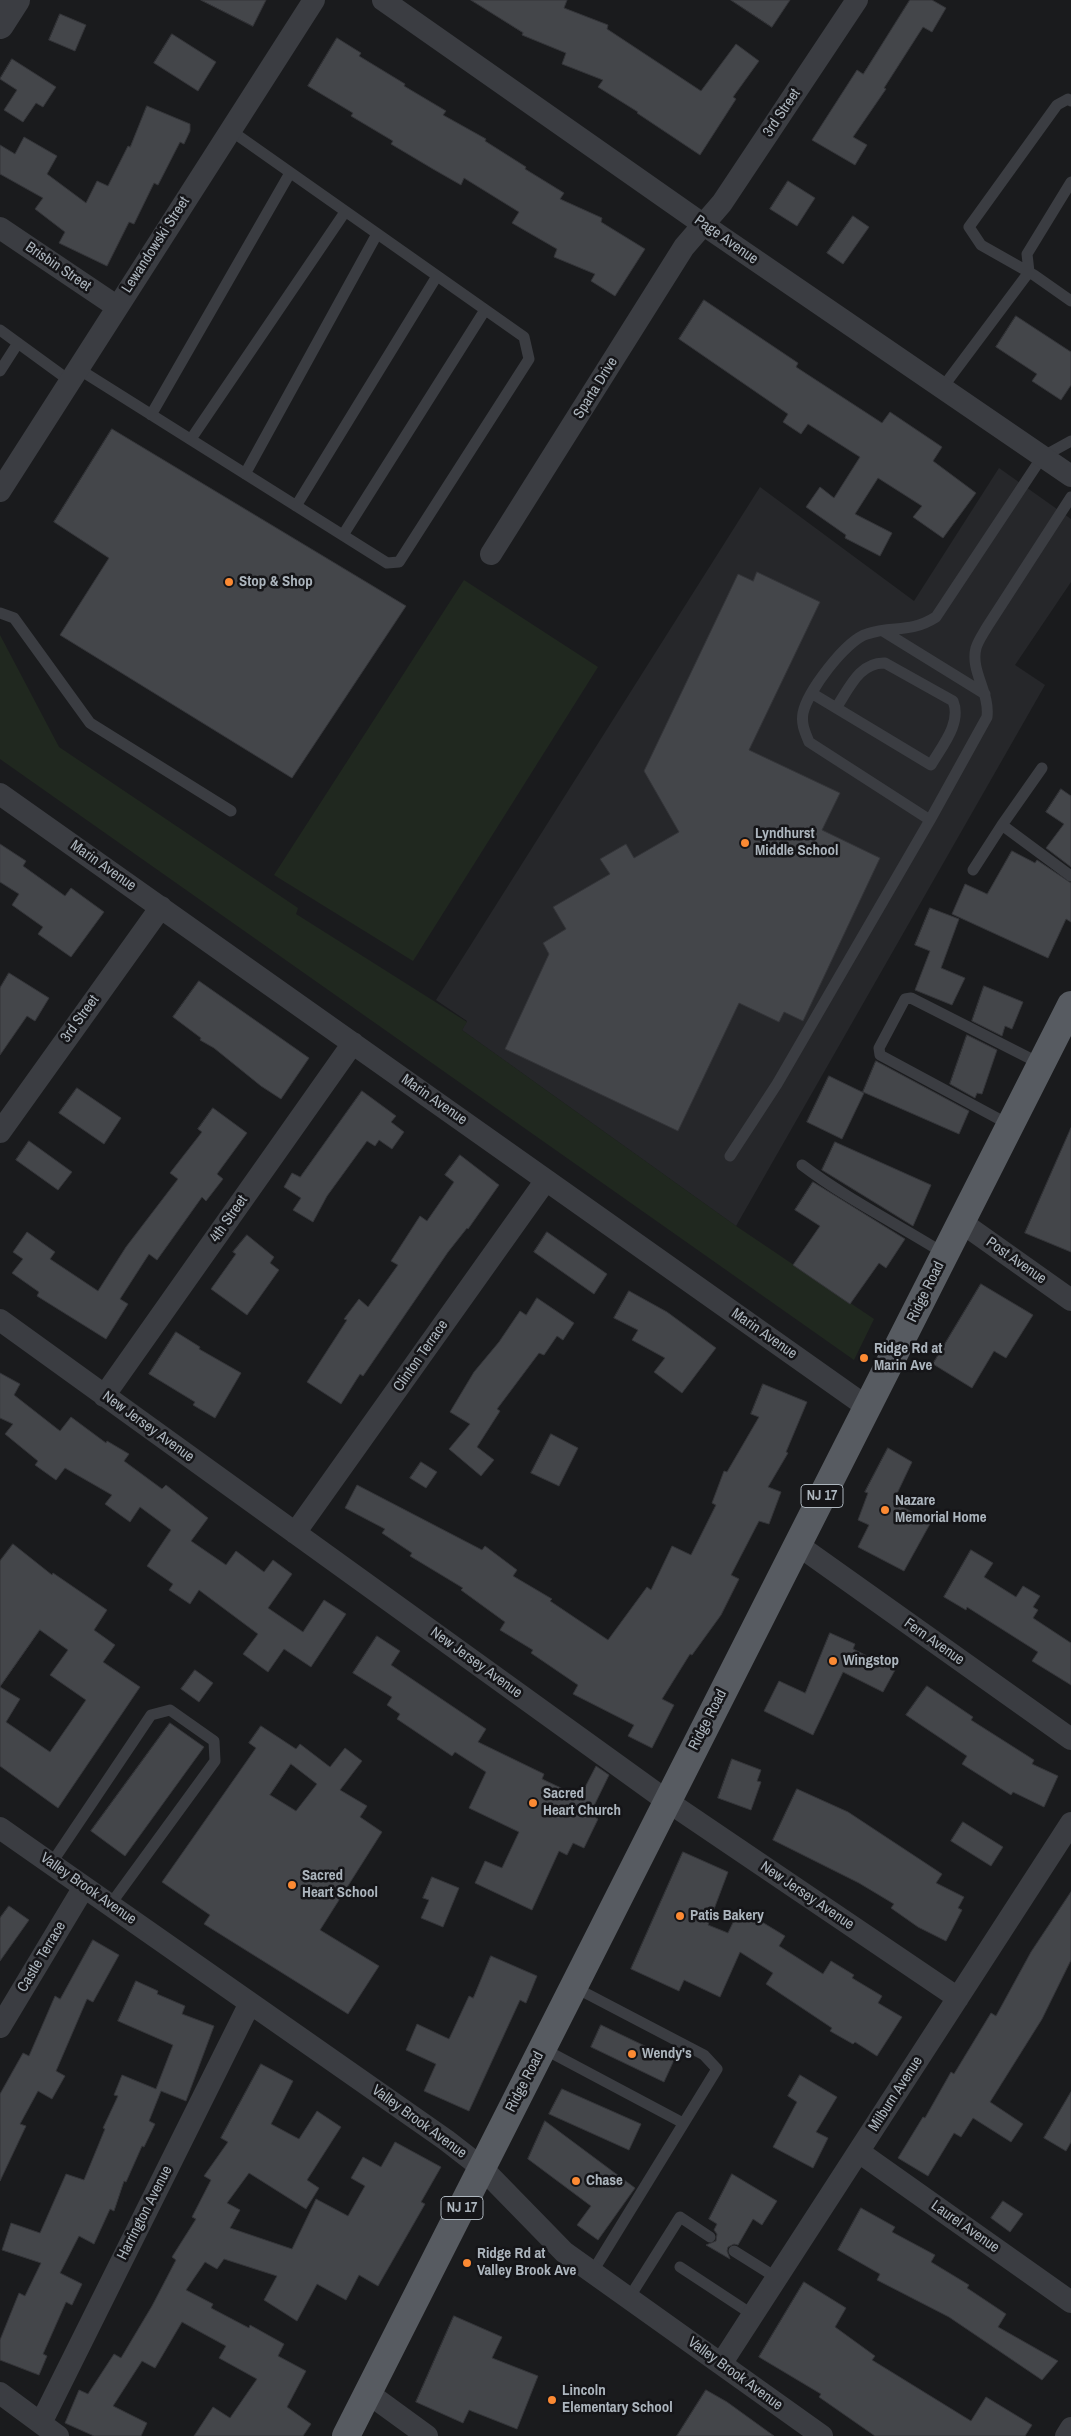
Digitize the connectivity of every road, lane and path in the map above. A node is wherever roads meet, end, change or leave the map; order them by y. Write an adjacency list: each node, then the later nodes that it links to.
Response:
1 (16, 0): 5 (street)
2 (314, 0): 7 (street, Lewandowski Street)
3 (383, 0): 11 (street, Page Avenue)
4 (858, 0): 11 (street, 3rd Street)
5 (0, 24)
6 (1071, 101): 14 (lane)
7 (230, 130): 8 (lane); 17 (street, Lewandowski Street)
8 (290, 173): 10 (lane); 24 (lane)
9 (1071, 182): 14 (lane)
10 (345, 212): 13 (lane); 25 (lane)
11 (704, 225): 23 (street, Page Avenue); 34 (street, Sparta Drive)
12 (0, 228): 17 (street, Brisbin Street)
13 (377, 234): 15 (lane); 28 (lane)
14 (1029, 272): 16 (lane); 23 (lane)
15 (437, 276): 18 (lane); 32 (lane)
16 (1071, 301)
17 (116, 306): 22 (street, Lewandowski Street)
18 (485, 310): 33 (lane); 33 (lane)
19 (0, 330): 20 (lane)
20 (18, 343): 21 (lane); 22 (lane)
21 (0, 371)
22 (73, 375): 24 (lane); 30 (street, Lewandowski Street)
23 (943, 387): 27 (street, Page Avenue)
24 (151, 415): 25 (lane)
25 (191, 440): 28 (lane)
26 (1071, 441): 27 (lane)
27 (1042, 457): 29 (street, Page Avenue); 36 (lane)
28 (245, 474): 32 (lane)
29 (1071, 476)
30 (0, 492)
31 (1071, 497): 38 (lane)
32 (296, 506): 33 (lane)
33 (343, 535)
34 (491, 554)
35 (0, 613): 42 (lane)
36 (883, 630): 37 (lane); 38 (lane)
37 (813, 694): 39 (lane); 43 (lane)
38 (985, 694): 43 (lane)
39 (836, 708): 39 (lane)
40 (1042, 768): 44 (lane)
41 (0, 794): 47 (street, Marin Avenue)
42 (231, 811)
43 (930, 820): 53 (lane)
44 (1002, 825): 45 (lane); 46 (lane)
45 (973, 870)
46 (1071, 876)
47 (161, 907): 49 (street, Marin Avenue); 52 (street, 3rd Street)
48 (1071, 1005): 50 (main road, Ridge Road / NJ 17)
49 (353, 1043): 55 (street, Marin Avenue); 60 (street, 4th Street)
50 (1041, 1064): 51 (main road, Ridge Road / NJ 17); 51 (lane)
51 (1010, 1125): 56 (main road, Ridge Road / NJ 17)
52 (0, 1132)
53 (730, 1156)
54 (802, 1165): 57 (lane)
55 (546, 1180): 61 (street, Marin Avenue); 62 (street, Clinton Terrace)
56 (961, 1222): 57 (main road, Ridge Road / NJ 17); 58 (street, Post Avenue)
57 (944, 1254): 61 (main road, Ridge Road / NJ 17)
58 (1069, 1294)
59 (0, 1320): 60 (street, New Jersey Avenue)
60 (104, 1396): 62 (street, New Jersey Avenue)
61 (867, 1407): 63 (main road, Ridge Road / NJ 17)
62 (295, 1533): 65 (street, New Jersey Avenue)
63 (798, 1544): 64 (street, Fern Avenue); 65 (main road, Ridge Road / NJ 17)
64 (1071, 1739)
65 (667, 1802): 71 (main road, Ridge Road / NJ 17); 72 (street, New Jersey Avenue)
66 (1071, 1823): 72 (street, Milburn Avenue)
67 (0, 1828): 68 (street, Valley Brook Avenue)
68 (52, 1864): 69 (street, Valley Brook Avenue); 70 (lane)
69 (84, 1887): 70 (street, Valley Brook Avenue); 74 (street, Castle Terrace)
70 (110, 1905): 73 (street, Valley Brook Avenue)
71 (574, 1987): 75 (main road, Ridge Road / NJ 17); 76 (lane)
72 (958, 1998): 77 (street, Milburn Avenue)
73 (250, 2003): 78 (street, Valley Brook Avenue); 90 (street, Harrington Avenue)
74 (0, 2027)
75 (542, 2048): 76 (lane); 78 (main road, Ridge Road / NJ 17)
76 (683, 2123): 82 (lane)
77 (859, 2152): 83 (street, Milburn Avenue); 85 (street, Laurel Avenue)
78 (482, 2168): 82 (street, Valley Brook Avenue); 89 (main road, Ridge Road / NJ 17)
79 (710, 2236): 84 (lane)
80 (734, 2251): 83 (lane)
81 (680, 2267): 86 (lane)
82 (593, 2271): 84 (street, Valley Brook Avenue)
83 (777, 2278): 86 (street, Milburn Avenue)
84 (629, 2298): 87 (street, Valley Brook Avenue)
85 (1071, 2302)
86 (753, 2315): 87 (street, Milburn Avenue)
87 (721, 2364): 95 (street, Valley Brook Avenue)
88 (0, 2393): 90 (street)
89 (368, 2393): 93 (main road, Ridge Road / NJ 17); 94 (street)
90 (41, 2422): 92 (street)
91 (1071, 2428): 96 (street)
92 (58, 2436)
93 (346, 2436)
94 (427, 2436)
95 (822, 2436)
96 (1066, 2436)

